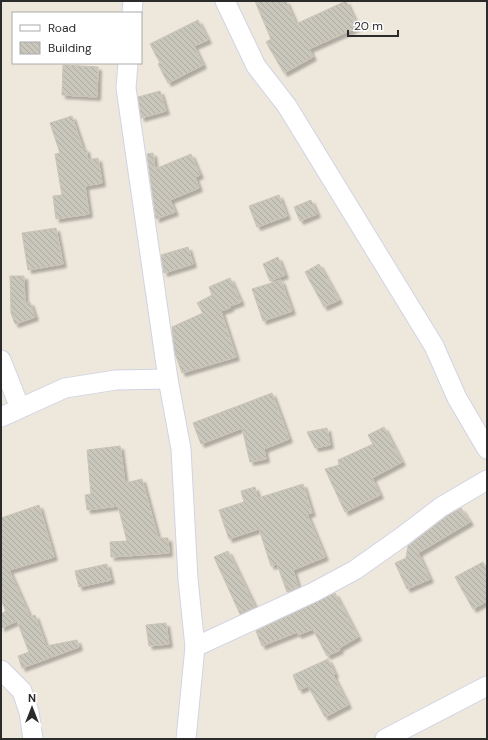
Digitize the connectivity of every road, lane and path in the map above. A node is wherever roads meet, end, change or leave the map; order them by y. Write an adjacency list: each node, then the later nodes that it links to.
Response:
1 (133, 1): 3 (street)
2 (225, 1): 9 (street)
3 (132, 12)
4 (128, 64): 6 (street)
5 (1, 360): 7 (street)
6 (168, 379): 7 (street); 11 (street)
7 (20, 408): 8 (street)
8 (1, 417)
9 (487, 449)
10 (487, 480): 11 (street)
11 (195, 647): 15 (street)
12 (1, 670): 14 (street)
13 (487, 686): 16 (street)
14 (33, 739)
15 (186, 739)
16 (385, 739)

